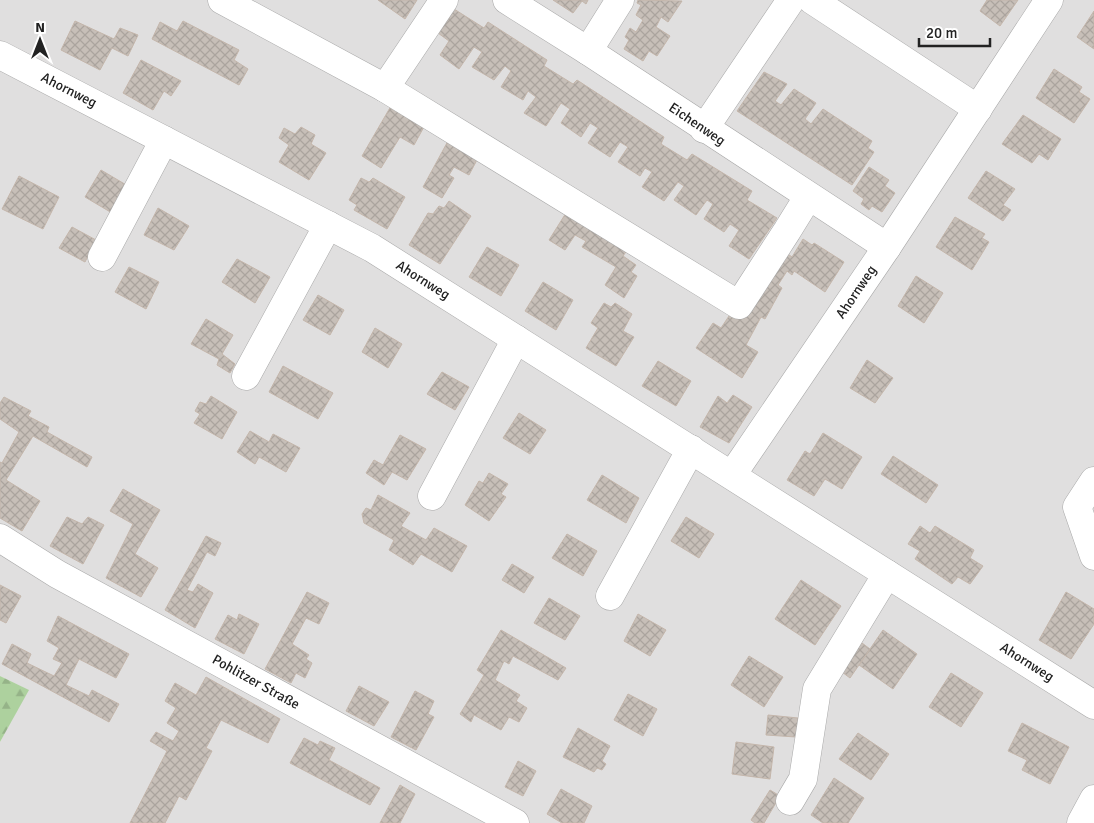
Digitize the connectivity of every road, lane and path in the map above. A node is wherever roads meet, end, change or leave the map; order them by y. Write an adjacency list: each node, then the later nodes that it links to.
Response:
1 (222, 0): 10 (street)
2 (444, 0): 10 (street)
3 (507, 0): 8 (street, Eichenweg)
4 (620, 0): 8 (street)
5 (791, 0): 12 (street)
6 (812, 0): 11 (street)
7 (1050, 0): 11 (street, Ahornweg)
8 (588, 51): 12 (street, Eichenweg)
9 (0, 55): 13 (street, Ahornweg)
10 (385, 88): 14 (street)
11 (978, 108): 16 (street, Ahornweg)
12 (704, 129): 14 (street, Eichenweg)
13 (164, 140): 15 (street, Ahornweg); 17 (street)
14 (808, 197): 16 (street, Eichenweg)
15 (328, 225): 18 (street, Ahornweg); 19 (street)
16 (886, 247): 21 (street, Ahornweg)
17 (102, 258)
18 (516, 339): 20 (street, Ahornweg); 23 (street)
19 (246, 376)
20 (690, 449): 21 (street, Ahornweg); 27 (street)
21 (732, 475): 26 (street, Ahornweg)
22 (1094, 481): 25 (street)
23 (432, 496)
24 (0, 538): 31 (street, Pohlitzer Straße)
25 (1094, 556)
26 (887, 574): 28 (street, Ahornweg); 30 (street)
27 (610, 596)
28 (1094, 705)
29 (1094, 799): 32 (street)
30 (790, 801)
31 (515, 823)
32 (1081, 823)

